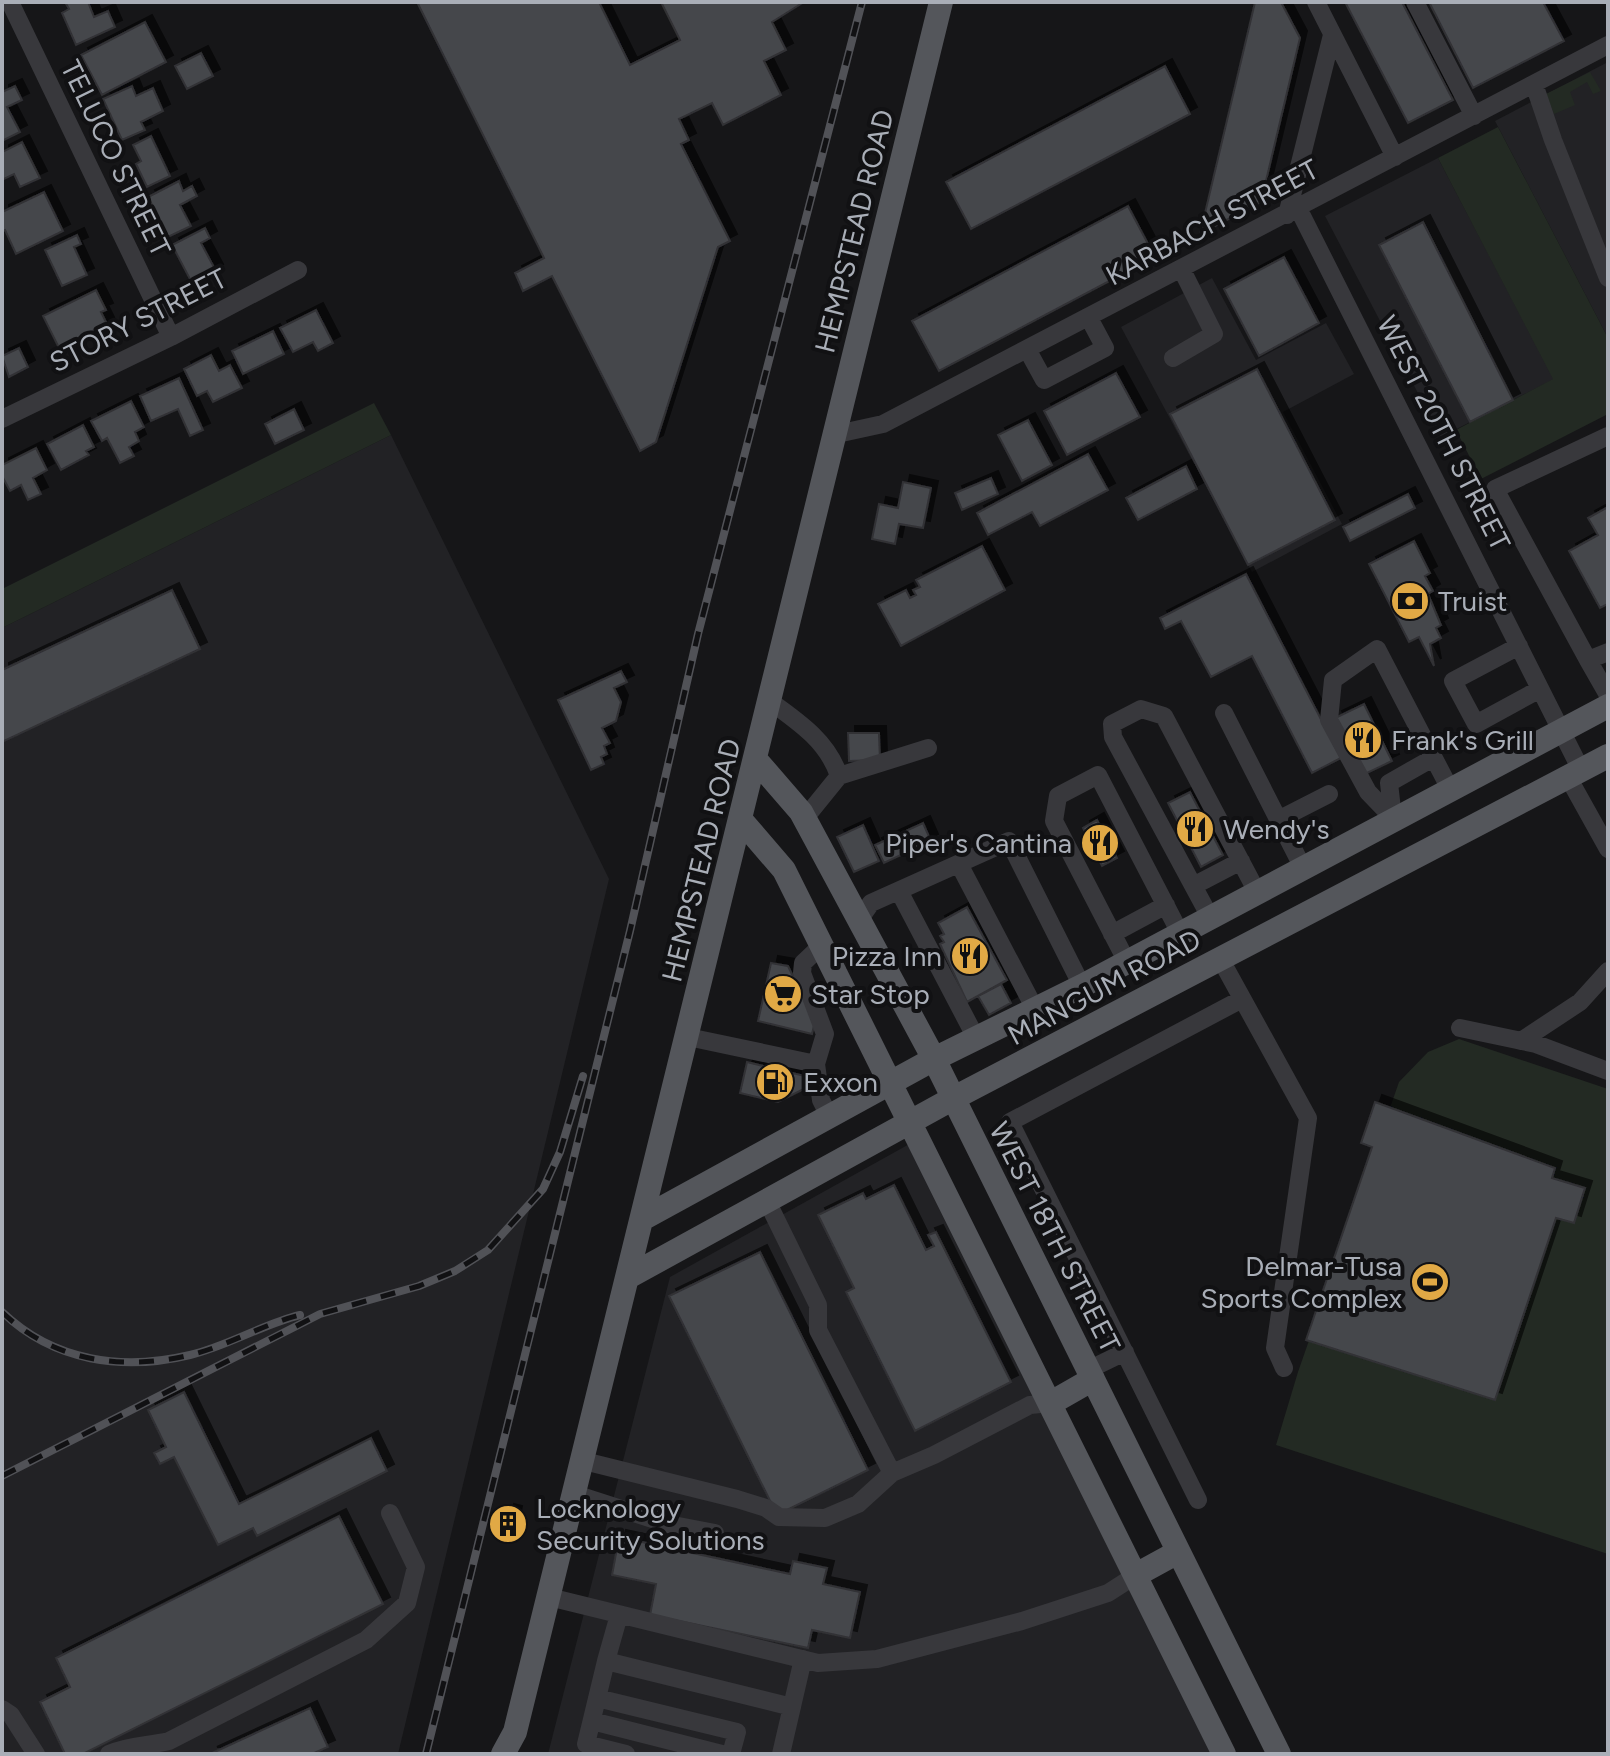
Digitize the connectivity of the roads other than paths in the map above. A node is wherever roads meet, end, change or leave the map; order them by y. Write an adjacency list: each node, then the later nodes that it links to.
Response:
1 (10, 2): 15 (street, TELUCO STREET)
2 (941, 2): 19 (main road, HEMPSTEAD ROAD)
3 (1316, 2): 5 (street)
4 (1415, 2): 8 (street)
5 (1332, 35): 9 (street); 10 (street)
6 (1608, 45): 7 (street, KARBACH STREET)
7 (1534, 84): 8 (street, KARBACH STREET); 13 (street)
8 (1474, 116): 9 (street, KARBACH STREET)
9 (1395, 157): 10 (street, KARBACH STREET)
10 (1292, 212): 12 (street, KARBACH STREET); 21 (street, WEST 20TH STREET)
11 (298, 270): 15 (street, STORY STREET)
12 (1182, 270): 14 (street, KARBACH STREET); 17 (street)
13 (1608, 278)
14 (1089, 318): 16 (street, KARBACH STREET); 16 (street)
15 (171, 337): 18 (street, STORY STREET)
16 (1027, 349): 19 (street, KARBACH STREET)
17 (1173, 358)
18 (2, 419)
19 (837, 434): 26 (main road, HEMPSTEAD ROAD)
20 (1608, 436): 23 (street)
21 (1519, 646): 24 (street, WEST 20TH STREET); 24 (street)
22 (1608, 652): 23 (street)
23 (1588, 660): 25 (street)
24 (1540, 689): 29 (street, WEST 20TH STREET)
25 (1608, 695)
26 (771, 702): 33 (main road, HEMPSTEAD ROAD); 35 (street)
27 (1608, 706): 29 (main road, MANGUM ROAD)
28 (1224, 713): 42 (street)
29 (1561, 731): 34 (street, WEST 20TH STREET); 36 (main road, MANGUM ROAD)
30 (928, 748): 35 (street)
31 (1608, 756): 34 (main road, MANGUM ROAD)
32 (1433, 758): 36 (street); 40 (street); 40 (street)
33 (756, 760): 39 (main road, WEST 18TH STREET); 41 (main road, HEMPSTEAD ROAD)
34 (1575, 773): 38 (street, WEST 20TH STREET); 55 (main road, MANGUM ROAD)
35 (839, 776): 39 (street)
36 (1450, 789): 40 (main road, MANGUM ROAD)
37 (1329, 794): 42 (street)
38 (1599, 814): 43 (street, WEST 20TH STREET)
39 (805, 818): 51 (main road, WEST 18TH STREET)
40 (1393, 818): 46 (main road, MANGUM ROAD)
41 (741, 820): 54 (main road); 62 (main road, HEMPSTEAD ROAD)
42 (1278, 820): 46 (street)
43 (1608, 849)
44 (1241, 861): 47 (street); 47 (street); 49 (street)
45 (959, 864): 48 (street); 58 (street); 60 (street)
46 (1303, 868): 49 (main road, MANGUM ROAD)
47 (1195, 885): 52 (street)
48 (899, 891): 51 (street); 63 (street)
49 (1257, 892): 52 (main road, MANGUM ROAD)
50 (1166, 905): 52 (street); 53 (street); 53 (street)
51 (859, 920): 54 (main road); 65 (main road, WEST 18TH STREET)
52 (1195, 925): 55 (main road); 56 (main road, MANGUM ROAD)
53 (1112, 934): 56 (street)
54 (822, 945): 66 (street); 68 (main road)
55 (1218, 961): 59 (street); 69 (main road, MANGUM ROAD)
56 (1127, 962): 58 (main road, MANGUM ROAD)
57 (1608, 971): 64 (street)
58 (1082, 986): 60 (main road, MANGUM ROAD)
59 (1242, 999): 75 (street); 76 (street)
60 (1035, 1009): 63 (main road, MANGUM ROAD)
61 (1460, 1028): 64 (street)
62 (688, 1037): 66 (street); 73 (main road, HEMPSTEAD ROAD)
63 (976, 1038): 65 (main road, MANGUM ROAD)
64 (1521, 1041): 67 (street)
65 (934, 1059): 68 (main road, MANGUM ROAD); 69 (main road, WEST 18TH STREET)
66 (816, 1064): 70 (street)
67 (1608, 1071)
68 (891, 1082): 70 (main road, MANGUM ROAD); 71 (main road)
69 (952, 1099): 71 (main road, MANGUM ROAD); 77 (main road, WEST 18TH STREET)
70 (829, 1116): 73 (main road, MANGUM ROAD)
71 (911, 1124): 72 (main road, MANGUM ROAD); 78 (main road)
72 (767, 1201): 74 (main road, MANGUM ROAD); 80 (street)
73 (644, 1218): 74 (main road, HEMPSTEAD ROAD)
74 (630, 1276): 79 (main road, HEMPSTEAD ROAD)
75 (1125, 1352): 77 (street); 82 (street)
76 (1284, 1368)
77 (1091, 1374): 78 (main road); 85 (main road, WEST 18TH STREET)
78 (1051, 1403): 80 (street); 86 (main road)
79 (584, 1461): 80 (street); 81 (main road, HEMPSTEAD ROAD)
80 (892, 1473)
81 (575, 1494): 84 (street); 87 (main road, HEMPSTEAD ROAD)
82 (1198, 1500)
83 (390, 1513): 97 (street)
84 (715, 1533)
85 (1178, 1552): 86 (main road); 104 (main road, WEST 18TH STREET)
86 (1136, 1575): 89 (street); 103 (main road)
87 (549, 1597): 88 (street); 95 (main road, HEMPSTEAD ROAD)
88 (619, 1615): 89 (street); 90 (street)
89 (803, 1659): 92 (street)
90 (606, 1661): 91 (street); 92 (street)
91 (597, 1698): 94 (street); 101 (street)
92 (792, 1707): 102 (street)
93 (2, 1709): 96 (street)
94 (592, 1721): 99 (street); 100 (street)
95 (516, 1743): 98 (main road, HEMPSTEAD ROAD)
96 (36, 1754)
97 (109, 1754)
98 (503, 1754)
99 (626, 1754)
100 (722, 1754)
101 (731, 1754)
102 (781, 1754)
103 (1224, 1754)
104 (1279, 1754)

